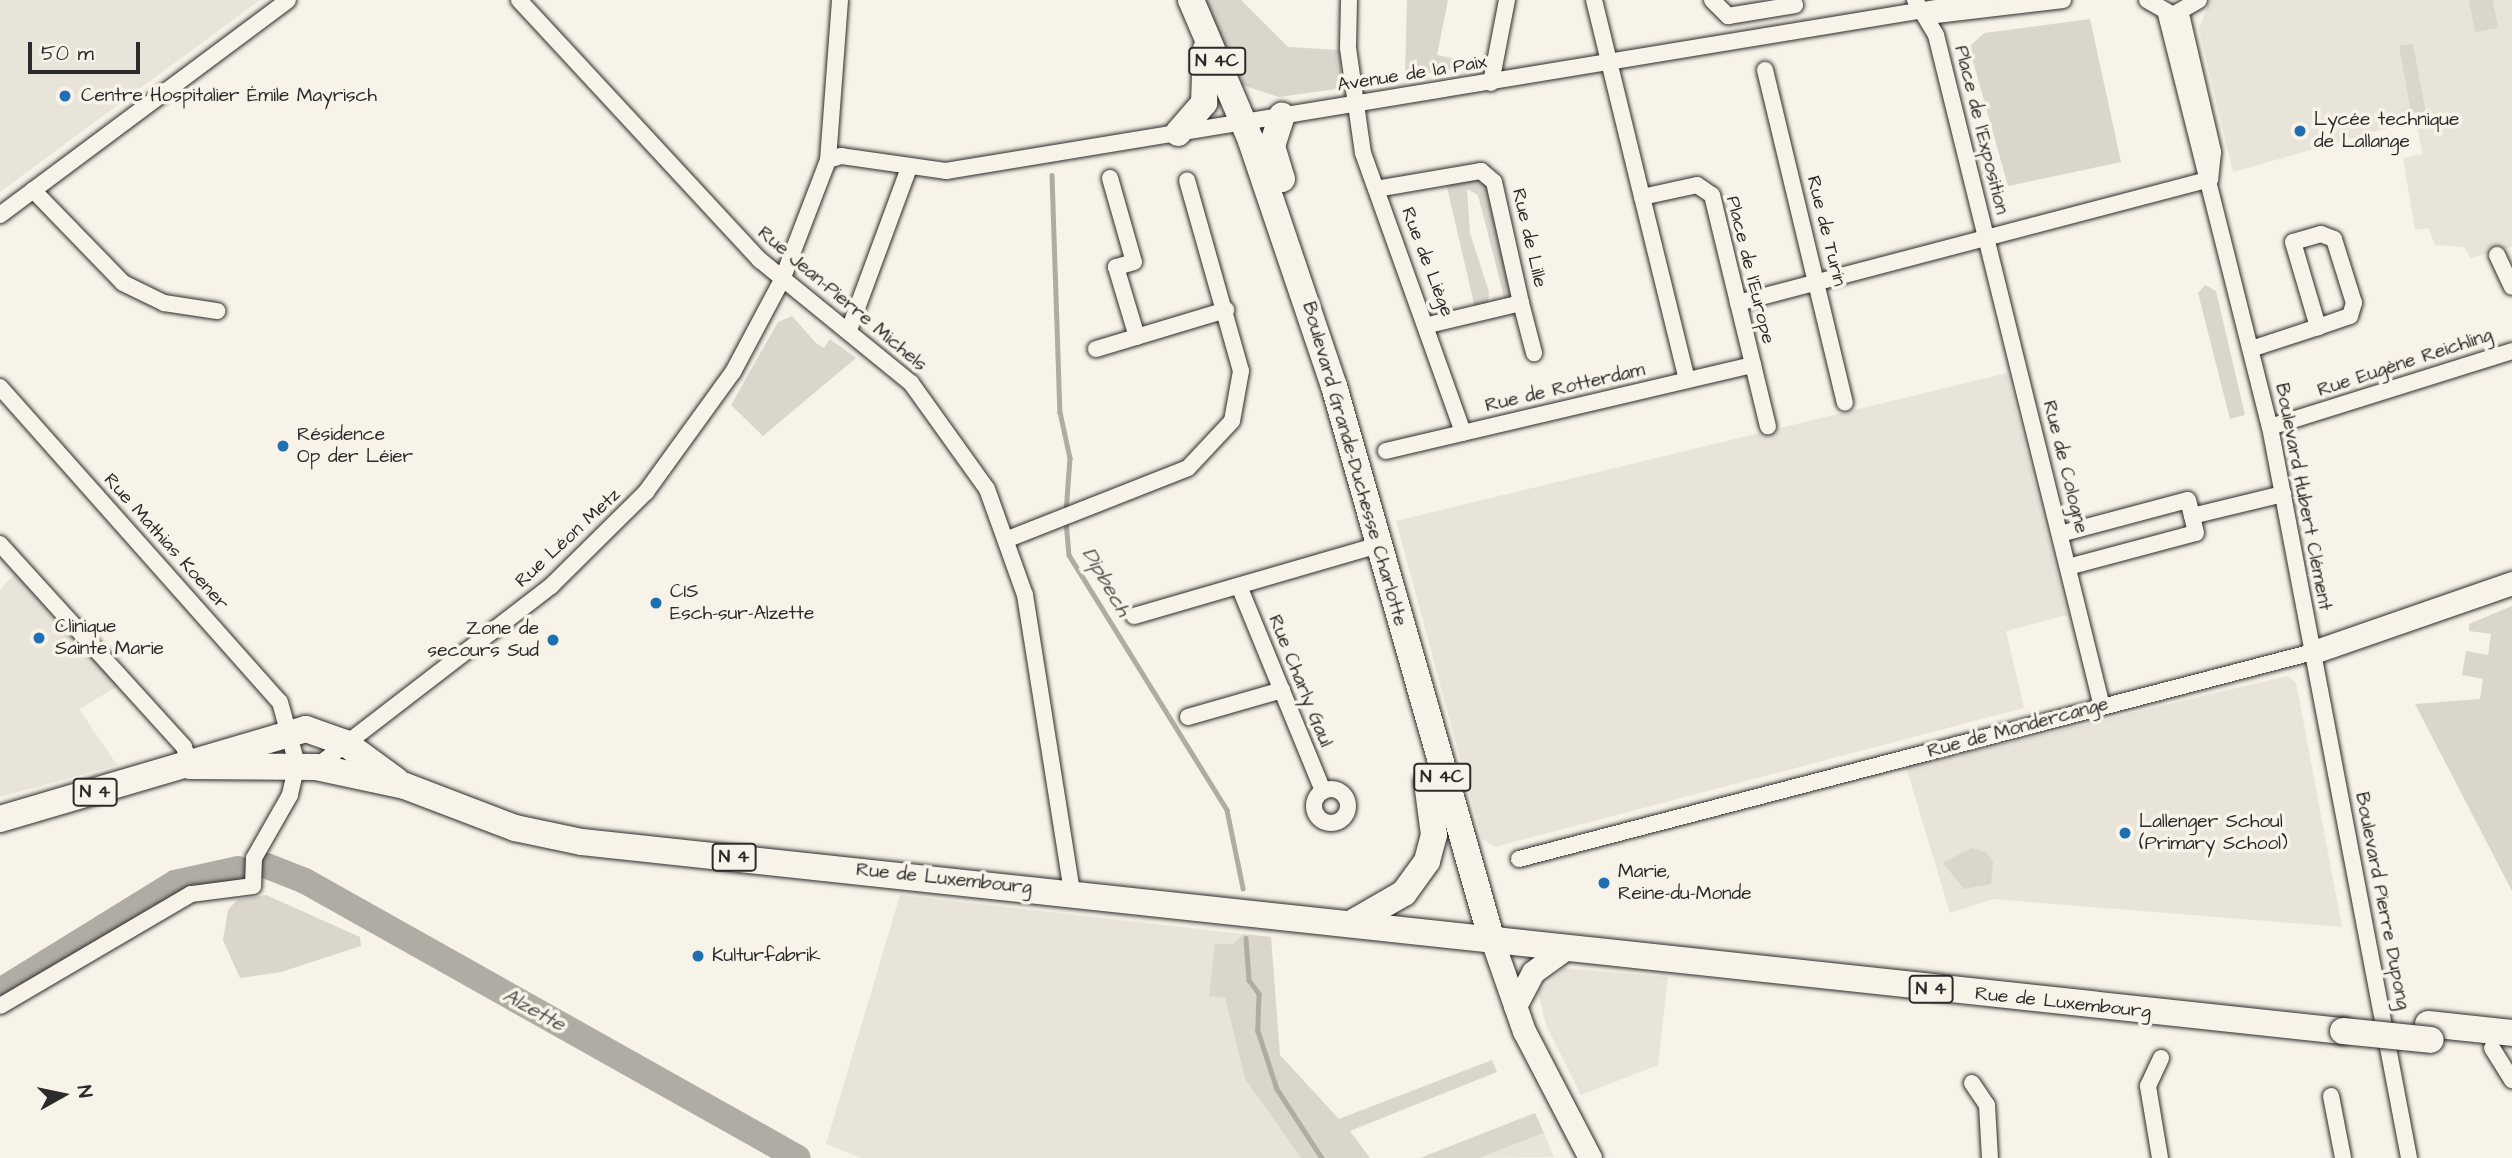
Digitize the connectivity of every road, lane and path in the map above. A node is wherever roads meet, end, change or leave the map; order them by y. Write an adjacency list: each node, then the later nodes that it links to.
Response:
1 (288, 0): 31 (street)
2 (519, 0): 36 (street, Rue Jean-Pierre Michels)
3 (840, 0): 25 (street, Rue Léon Metz)
4 (1191, 0): 17 (main road, Boulevard Grande-Duchesse Charlotte / N 4C)
5 (1349, 0): 21 (street, Rue de Liège)
6 (1507, 0): 20 (street)
7 (1594, 0): 18 (street)
8 (1712, 0): 14 (street)
9 (1915, 0): 16 (street, Place de l'Exposition)
10 (1985, 0): 16 (street, Avenue de la Paix)
11 (2063, 0): 16 (street, Avenue de la Paix)
12 (2147, 0): 15 (street)
13 (2199, 0): 15 (street)
14 (1795, 5)
15 (2173, 14): 28 (street, Boulevard Hubert Clément)
16 (1923, 15): 18 (street, Avenue de la Paix); 34 (street, Place de l'Exposition)
17 (1205, 33): 23 (main road, Boulevard Grande-Duchesse Charlotte / N 4C); 24 (main road)
18 (1610, 64): 20 (street, Avenue de la Paix); 32 (street)
19 (1765, 70): 37 (street, Rue de Turin)
20 (1491, 83): 21 (street, Avenue de la Paix)
21 (1354, 104): 22 (street, Avenue de la Paix); 30 (street, Rue de Liège)
22 (1282, 116): 23 (street, Avenue de la Paix); 53 (main road, N 4C)
23 (1243, 122): 24 (street, Avenue de la Paix); 53 (main road, Boulevard Grande-Duchesse Charlotte / N 4C)
24 (1178, 133): 26 (street, Avenue de la Paix)
25 (828, 160): 26 (street, Avenue de la Paix); 36 (street, Rue Léon Metz)
26 (909, 168): 45 (street)
27 (1110, 178): 46 (street)
28 (2210, 179): 34 (street, Place de l'Exposition); 48 (street, Boulevard Hubert Clément)
29 (1187, 180): 41 (street)
30 (1376, 189): 39 (street, Rue de Lille); 43 (street, Rue de Liège)
31 (33, 190): 33 (street); 42 (street)
32 (1642, 197): 40 (street, Place de l'Europe); 52 (street)
33 (0, 215)
34 (1986, 238): 37 (street); 62 (street, Rue de Cologne)
35 (2497, 255): 38 (street)
36 (782, 280): 45 (street, Rue Jean-Pierre Michels); 76 (street, Rue Léon Metz)
37 (1816, 282): 40 (street); 55 (street, Rue de Turin)
38 (2512, 287)
39 (1521, 303): 43 (street, Rue de Lille); 50 (street, Rue de Lille)
40 (1738, 303): 51 (street, Place de l'Europe)
41 (1226, 310): 46 (street); 63 (street)
42 (217, 311)
43 (1429, 325): 58 (street, Rue de Liège)
44 (2318, 327): 44 (street); 48 (street)
45 (849, 330): 63 (street, Rue Jean-Pierre Michels)
46 (1137, 337): 47 (street)
47 (1096, 349)
48 (2251, 349): 57 (street, Boulevard Hubert Clément)
49 (2512, 351): 57 (street, Rue Eugène Reichling)
50 (1534, 353)
51 (1753, 365): 52 (street, Rue de Rotterdam); 56 (street, Place de l'Europe)
52 (1687, 380): 58 (street, Rue de Rotterdam)
53 (1335, 386): 65 (main road, Boulevard Grande-Duchesse Charlotte / N 4C)
54 (0, 387): 75 (street, Rue Mathias Koener)
55 (1845, 402)
56 (1768, 426)
57 (2270, 427): 60 (street, Boulevard Hubert Clément)
58 (1464, 433): 59 (street, Rue de Rotterdam)
59 (1386, 451)
60 (2283, 494): 61 (street); 71 (street, Boulevard Hubert Clément)
61 (2192, 516): 62 (street); 66 (street)
62 (2060, 534): 66 (street, Rue de Cologne)
63 (1008, 539): 83 (street, Rue Jean-Pierre Michels)
64 (0, 544): 78 (street)
65 (1379, 545): 68 (street); 70 (main road, Boulevard Grande-Duchesse Charlotte / N 4C)
66 (2068, 567): 73 (street, Rue de Cologne)
67 (2512, 583): 71 (main road, Rue de Mondercange)
68 (1239, 586): 69 (street); 72 (street, Rue Charly Gaul)
69 (1134, 616)
70 (1398, 616): 84 (main road); 85 (main road, Boulevard Grande-Duchesse Charlotte / N 4C)
71 (2313, 652): 73 (street, Rue de Mondercange); 99 (street, Boulevard Pierre Dupong)
72 (1282, 690): 74 (street); 80 (street, Rue Charly Gaul)
73 (2102, 707): 82 (street, Rue de Mondercange)
74 (1188, 717)
75 (292, 731): 76 (main road, N 4); 77 (street, Rue Mathias Koener); 78 (main road, N 4)
76 (345, 743): 77 (street, Rue Léon Metz); 79 (main road, N 4)
77 (306, 765): 78 (main road, N 4); 79 (main road, N 4); 87 (street)
78 (190, 766): 81 (main road, N 4)
79 (405, 786): 83 (main road, Rue de Luxembourg / N 4)
80 (1324, 791)
81 (0, 819)
82 (1519, 859)
83 (1072, 892): 84 (main road, Rue de Luxembourg / N 4)
84 (1352, 923): 85 (main road, Rue de Luxembourg / N 4)
85 (1490, 937): 86 (main road, Rue de Luxembourg / N 4); 88 (main road); 89 (main road, Rue de Luxembourg / N 4)
86 (1562, 951): 88 (main road); 89 (main road, Rue de Luxembourg / N 4)
87 (0, 1006)
88 (1515, 1006): 95 (main road)
89 (2341, 1023): 90 (main road, Rue de Luxembourg / N 4)
90 (2507, 1042): 92 (street)
91 (2161, 1059): 97 (street)
92 (2512, 1080)
93 (1972, 1083): 96 (street)
94 (2331, 1096): 98 (street)
95 (1590, 1158)
96 (1990, 1158)
97 (2160, 1158)
98 (2343, 1158)
99 (2409, 1158)

